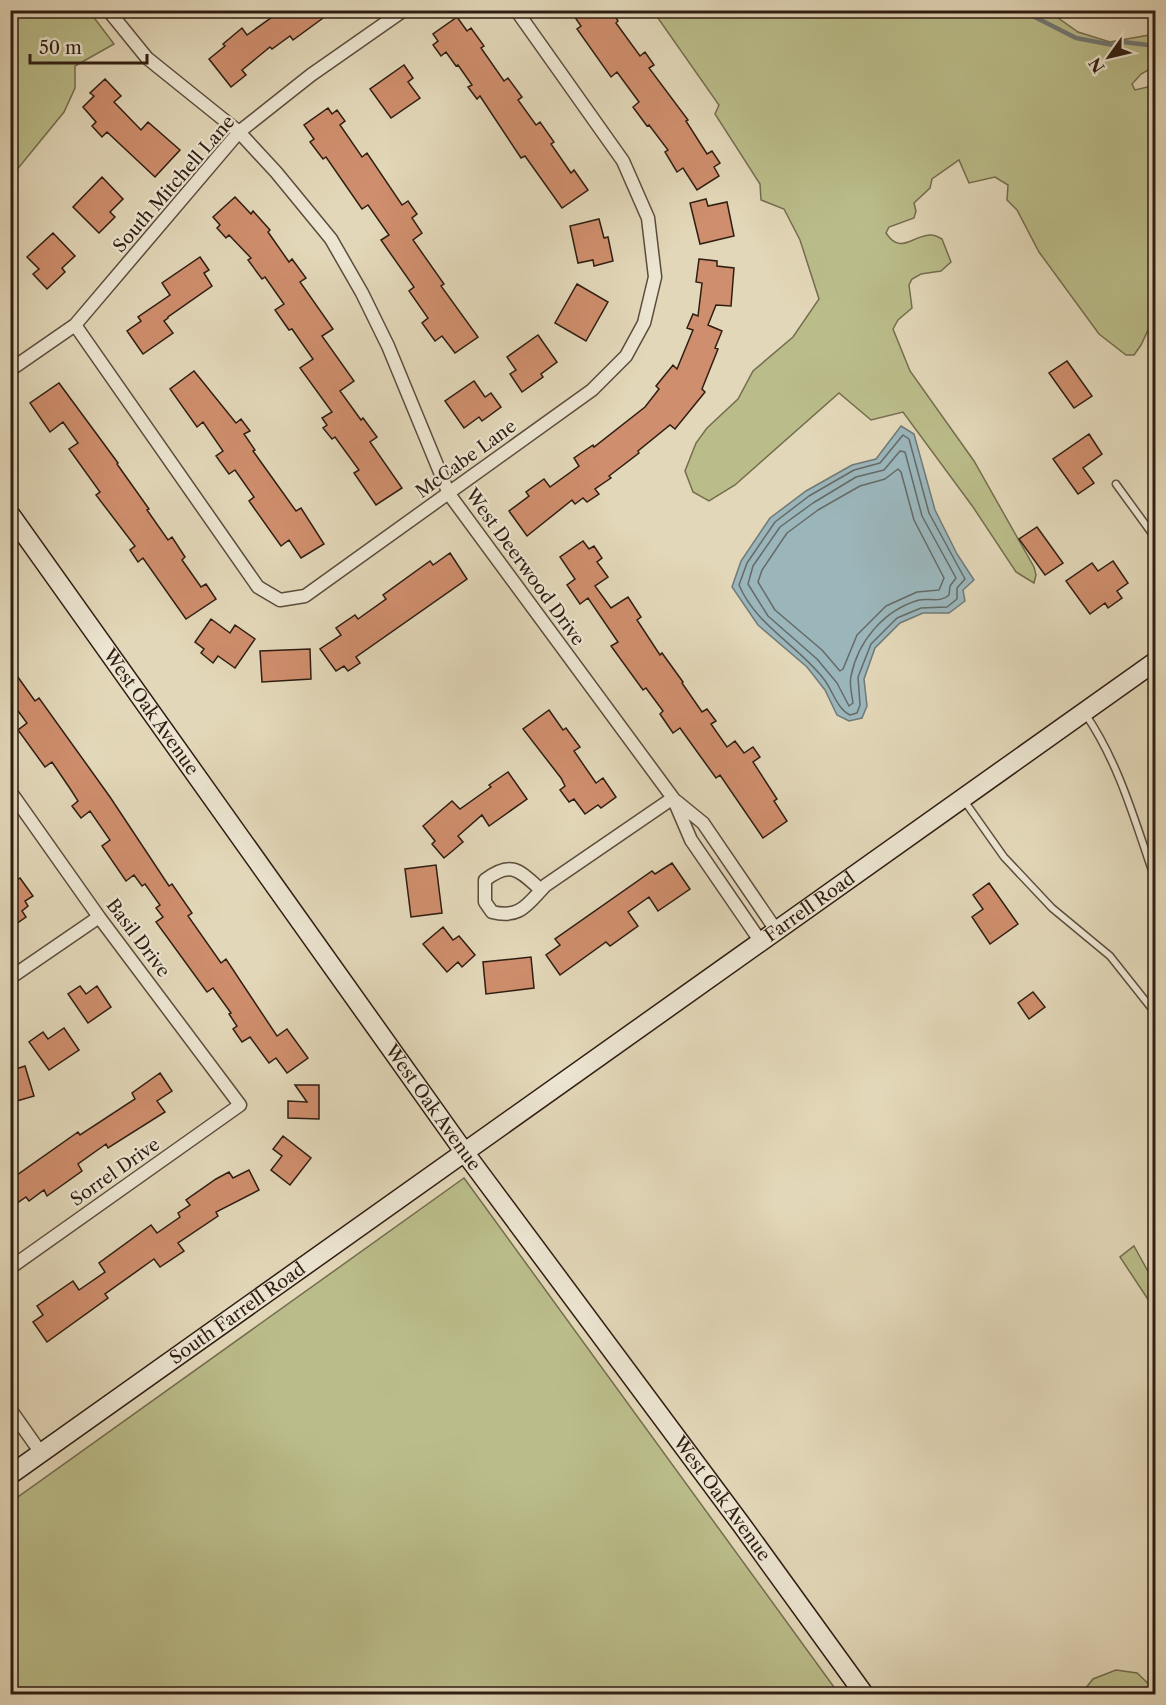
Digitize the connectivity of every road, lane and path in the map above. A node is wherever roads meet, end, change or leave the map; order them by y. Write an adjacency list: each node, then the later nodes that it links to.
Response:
1 (108, 10): 4 (street, West Deerwood Drive)
2 (404, 10): 4 (street, South Mitchell Lane)
3 (516, 10): 8 (street, McCabe Lane)
4 (239, 132): 5 (street, South Mitchell Lane); 8 (street, West Deerwood Drive)
5 (75, 325): 6 (street, South Mitchell Lane); 8 (street, McCabe Lane)
6 (10, 370)
7 (1116, 484): 10 (lane)
8 (449, 494): 14 (street, West Deerwood Drive)
9 (10, 514): 24 (street, West Oak Avenue)
10 (1155, 539)
11 (1155, 661): 12 (street, Farrell Road)
12 (1084, 712): 15 (street, Farrell Road); 16 (lane)
13 (10, 791): 18 (street, Basil Drive)
14 (673, 798): 17 (street); 19 (street, West Deerwood Drive); 20 (street, West Deerwood Drive)
15 (962, 798): 19 (street, Farrell Road); 22 (lane)
16 (1155, 882)
17 (541, 890): 17 (street)
18 (99, 917): 21 (street); 23 (street, Basil Drive)
19 (776, 930): 20 (street, Farrell Road)
20 (761, 942): 24 (street, Farrell Road)
21 (10, 978)
22 (1155, 1014)
23 (240, 1105): 25 (street, Sorrel Drive)
24 (465, 1153): 27 (street, South Farrell Road); 29 (street, West Oak Avenue)
25 (10, 1268)
26 (10, 1409): 27 (street)
27 (41, 1453): 28 (street, South Farrell Road)
28 (10, 1475)
29 (864, 1695)

